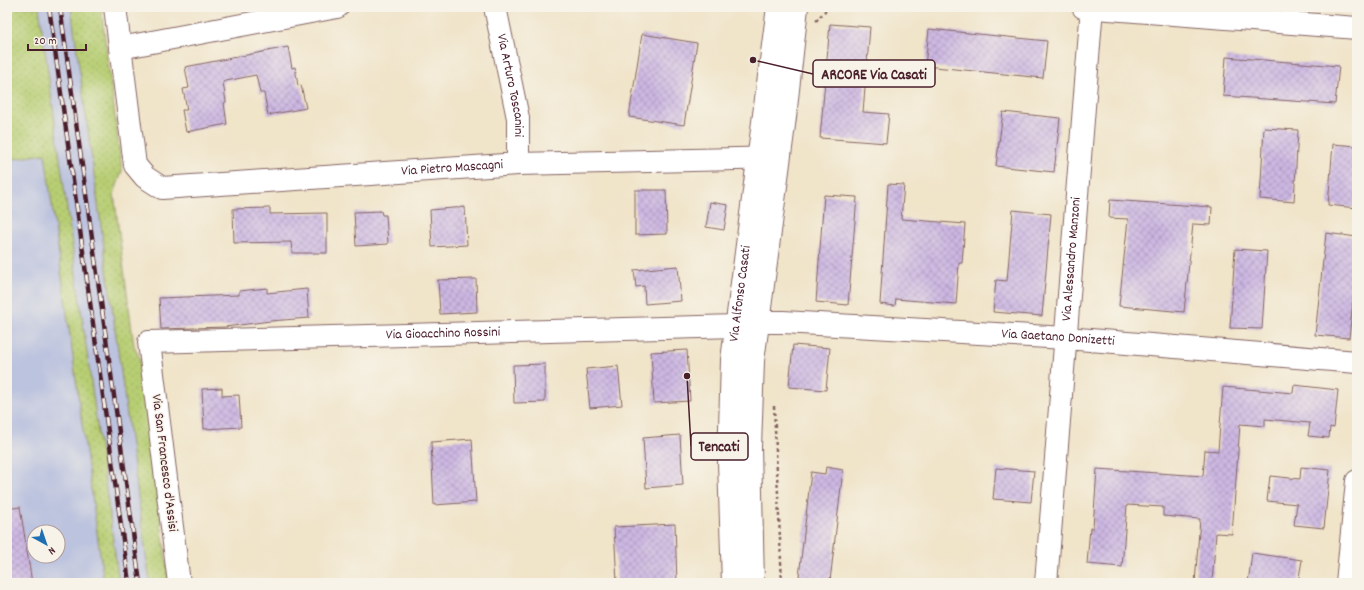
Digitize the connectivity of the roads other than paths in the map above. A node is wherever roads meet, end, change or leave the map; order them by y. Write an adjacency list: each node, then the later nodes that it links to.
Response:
1 (115, 7): 8 (street)
2 (336, 7): 8 (street)
3 (495, 7): 10 (street, Via Arturo Toscanini)
4 (778, 7): 9 (street, Via Alfonso Casati)
5 (797, 7): 9 (street, Via Alfonso Casati)
6 (1089, 7): 7 (street); 13 (street, Via Alessandro Manzoni)
7 (1357, 28)
8 (120, 48): 10 (street, Via Pietro Mascagni)
9 (768, 158): 10 (street, Via Pietro Mascagni); 11 (street, Via Alfonso Casati); 12 (street, Via Alfonso Casati)
10 (518, 164)
11 (758, 322): 12 (street, Via Gaetano Donizetti); 13 (street, Via Gaetano Donizetti); 19 (street, Via Alfonso Casati)
12 (737, 326): 14 (street, Via Gioacchino Rossini); 18 (street, Via Alfonso Casati)
13 (1066, 338): 15 (street, Via Gaetano Donizetti); 20 (street, Via Alessandro Manzoni)
14 (149, 342): 17 (street, Via San Francesco d'Assisi)
15 (1357, 362)
16 (1357, 481): 21 (street)
17 (179, 583)
18 (733, 583)
19 (753, 583)
20 (1046, 583)
21 (1347, 583)

